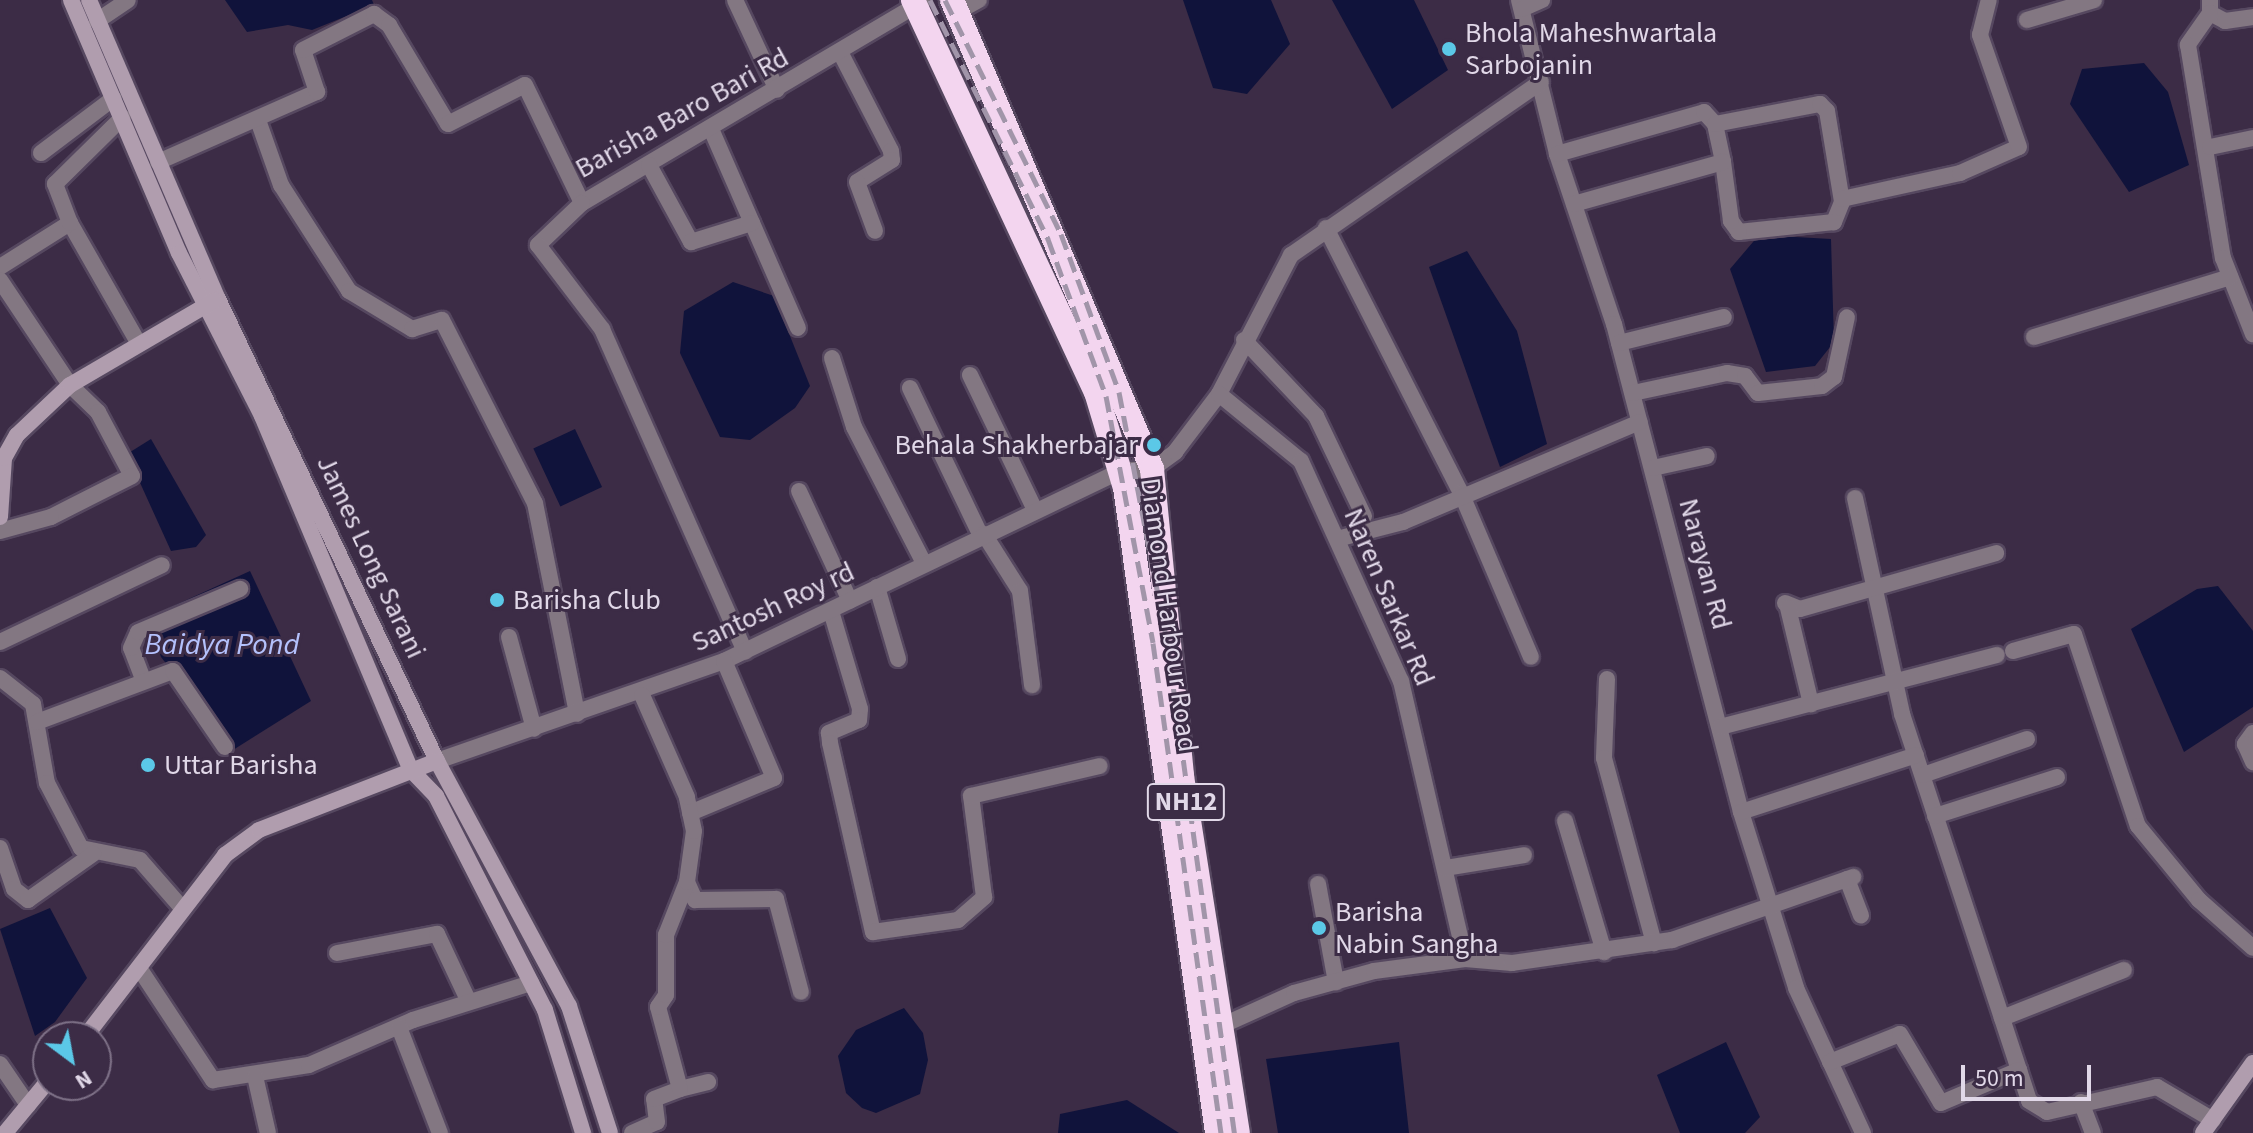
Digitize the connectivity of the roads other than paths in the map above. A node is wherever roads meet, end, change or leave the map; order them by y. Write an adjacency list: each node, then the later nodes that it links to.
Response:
1 (71, 0): 20 (main road)
2 (89, 0): 16 (main road, James Long Sarani)
3 (128, 0): 16 (street)
4 (735, 0): 19 (street)
5 (979, 0): 11 (street)
6 (1542, 0): 10 (street)
7 (1989, 0): 32 (street)
8 (2094, 0): 15 (street)
9 (918, 2): 17 (street, Barisha Baro Bari Rd); 62 (highway, Diamond Harbour Road / NH12)
10 (1521, 4): 18 (street, Narayan Rd)
11 (954, 6): 61 (highway, Diamond Harbour Road / NH12)
12 (2210, 6): 14 (street); 26 (street)
13 (379, 7): 22 (street, Barisha Baro Bari Rd); 33 (street, Barisha Baro Bari Rd)
14 (2253, 17)
15 (2027, 20)
16 (97, 21): 29 (main road, James Long Sarani)
17 (840, 52): 19 (street, Barisha Baro Bari Rd); 38 (street)
18 (1541, 82): 28 (street, Narayan Rd); 37 (street)
19 (777, 90): 24 (street, Barisha Baro Bari Rd)
20 (114, 98): 21 (main road); 27 (street)
21 (123, 117): 35 (street); 42 (main road)
22 (259, 123): 29 (street, Barisha Baro Bari Rd); 94 (street)
23 (1715, 124): 28 (street); 30 (street); 32 (street)
24 (711, 129): 31 (street, Barisha Baro Bari Rd); 36 (street)
25 (2253, 138): 26 (street)
26 (2210, 147): 40 (street)
27 (41, 153)
28 (1557, 154): 34 (street, Narayan Rd)
29 (158, 162): 42 (main road, James Long Sarani)
30 (1723, 162): 32 (street); 34 (street)
31 (649, 165): 33 (street, Barisha Baro Bari Rd); 36 (street)
32 (1842, 199)
33 (582, 203): 83 (street)
34 (1574, 204): 50 (street, Narayan Rd)
35 (70, 223): 39 (street); 49 (street)
36 (752, 223): 45 (street)
37 (1326, 228): 48 (street); 64 (street)
38 (875, 231)
39 (0, 267)
40 (2230, 277): 46 (street); 47 (street)
41 (0, 280): 54 (street)
42 (212, 302): 49 (main road); 52 (main road, James Long Sarani)
43 (1724, 317): 50 (street)
44 (1847, 317): 56 (street)
45 (798, 328)
46 (2253, 334)
47 (2034, 337)
48 (1244, 340): 57 (street); 67 (street)
49 (138, 342): 54 (main road)
50 (1619, 343): 56 (street, Narayan Rd)
51 (832, 358): 73 (street)
52 (240, 359): 102 (main road, James Long Sarani); 105 (main road)
53 (970, 375): 66 (street)
54 (70, 385): 68 (main road); 69 (street)
55 (910, 388): 70 (street)
56 (1633, 393): 58 (street, Narayan Rd)
57 (1219, 394): 61 (street); 71 (street, Naren Sarkar Rd)
58 (1640, 422): 60 (street, Narayan Rd); 64 (street)
59 (1707, 456): 60 (street)
60 (1653, 468): 96 (street, Narayan Rd)
61 (1152, 469): 62 (street); 82 (highway, Diamond Harbour Road / NH12)
62 (1120, 471): 66 (street, Santosh Roy rd); 82 (highway, Diamond Harbour Road / NH12)
63 (799, 491): 78 (street)
64 (1461, 493): 71 (street); 84 (street)
65 (1855, 498): 76 (street)
66 (1035, 510): 70 (street, Santosh Roy rd)
67 (1364, 516)
68 (0, 517)
69 (0, 531)
70 (982, 535): 73 (street, Santosh Roy rd); 91 (street)
71 (1337, 539): 115 (street, Naren Sarkar Rd)
72 (1996, 553): 76 (street)
73 (924, 563): 75 (street, Santosh Roy rd)
74 (162, 565): 81 (street)
75 (877, 587): 78 (street, Santosh Roy rd); 85 (street)
76 (1877, 587): 90 (street); 93 (street)
77 (240, 589): 88 (street)
78 (850, 601): 79 (street, Santosh Roy rd)
79 (831, 611): 83 (street, Santosh Roy rd); 104 (street)
80 (509, 637): 97 (street)
81 (0, 642)
82 (1158, 650): 134 (highway, Diamond Harbour Road / NH12); 153 (highway, Diamond Harbour Road / NH12)
83 (745, 652): 86 (street, Santosh Roy rd)
84 (1531, 657)
85 (898, 659)
86 (724, 661): 92 (street, Santosh Roy rd); 109 (street)
87 (0, 678): 95 (street)
88 (143, 679): 95 (street); 100 (street)
89 (1607, 679): 121 (street)
90 (1900, 682): 93 (street); 101 (street); 122 (street)
91 (1032, 685)
92 (642, 695): 94 (street, Santosh Roy rd); 109 (street)
93 (1811, 704): 96 (street)
94 (577, 714): 97 (street, Santosh Roy rd)
95 (37, 722): 113 (street)
96 (1720, 727): 108 (street, Narayan Rd)
97 (534, 729): 102 (street, Santosh Roy rd)
98 (2253, 733): 103 (street)
99 (2027, 739): 106 (street)
100 (225, 747)
101 (1916, 755): 106 (street); 108 (street)
102 (437, 761): 105 (main road); 151 (main road, James Long Sarani)
103 (2253, 762)
104 (1100, 766)
105 (411, 770): 119 (main road); 129 (main road)
106 (1923, 775): 110 (street)
107 (2057, 777): 110 (street)
108 (1741, 812): 118 (street, Narayan Rd)
109 (690, 813): 116 (street)
110 (1935, 816): 132 (street)
111 (1565, 821): 123 (street)
112 (0, 848): 113 (street)
113 (93, 854): 119 (street)
114 (1524, 855): 115 (street)
115 (1445, 868): 125 (street, Naren Sarkar Rd)
116 (687, 882): 130 (street); 142 (street)
117 (1318, 884): 128 (street)
118 (1771, 904): 120 (street); 121 (street); 136 (street, Narayan Rd)
119 (182, 908): 127 (main road)
120 (1861, 915)
121 (1654, 943): 123 (street)
122 (2253, 948)
123 (1604, 952): 125 (street)
124 (337, 953): 131 (street)
125 (1465, 959): 128 (street)
126 (2124, 970): 132 (street)
127 (141, 971): 133 (main road); 140 (street)
128 (1336, 982): 134 (street)
129 (531, 983): 131 (street); 150 (main road)
130 (801, 992)
131 (469, 1002): 135 (street)
132 (2002, 1018): 139 (street)
133 (99, 1021)
134 (1221, 1026): 154 (highway, Diamond Harbour Road / NH12)
135 (399, 1027): 140 (street); 149 (street)
136 (1830, 1062): 139 (street); 155 (street, Narayan Rd)
137 (2253, 1063): 146 (main road)
138 (0, 1064): 145 (street)
139 (2019, 1070): 144 (street)
140 (255, 1076): 148 (street)
141 (708, 1082): 142 (street)
142 (680, 1089): 152 (street)
143 (32, 1100): 145 (main road)
144 (2081, 1102): 146 (street); 156 (street)
145 (28, 1105): 147 (main road)
146 (2208, 1127)
147 (5, 1133)
148 (268, 1133)
149 (440, 1133)
150 (583, 1133)
151 (610, 1133)
152 (632, 1133)
153 (1217, 1133)
154 (1238, 1133)
155 (1863, 1133)
156 (2093, 1133)

